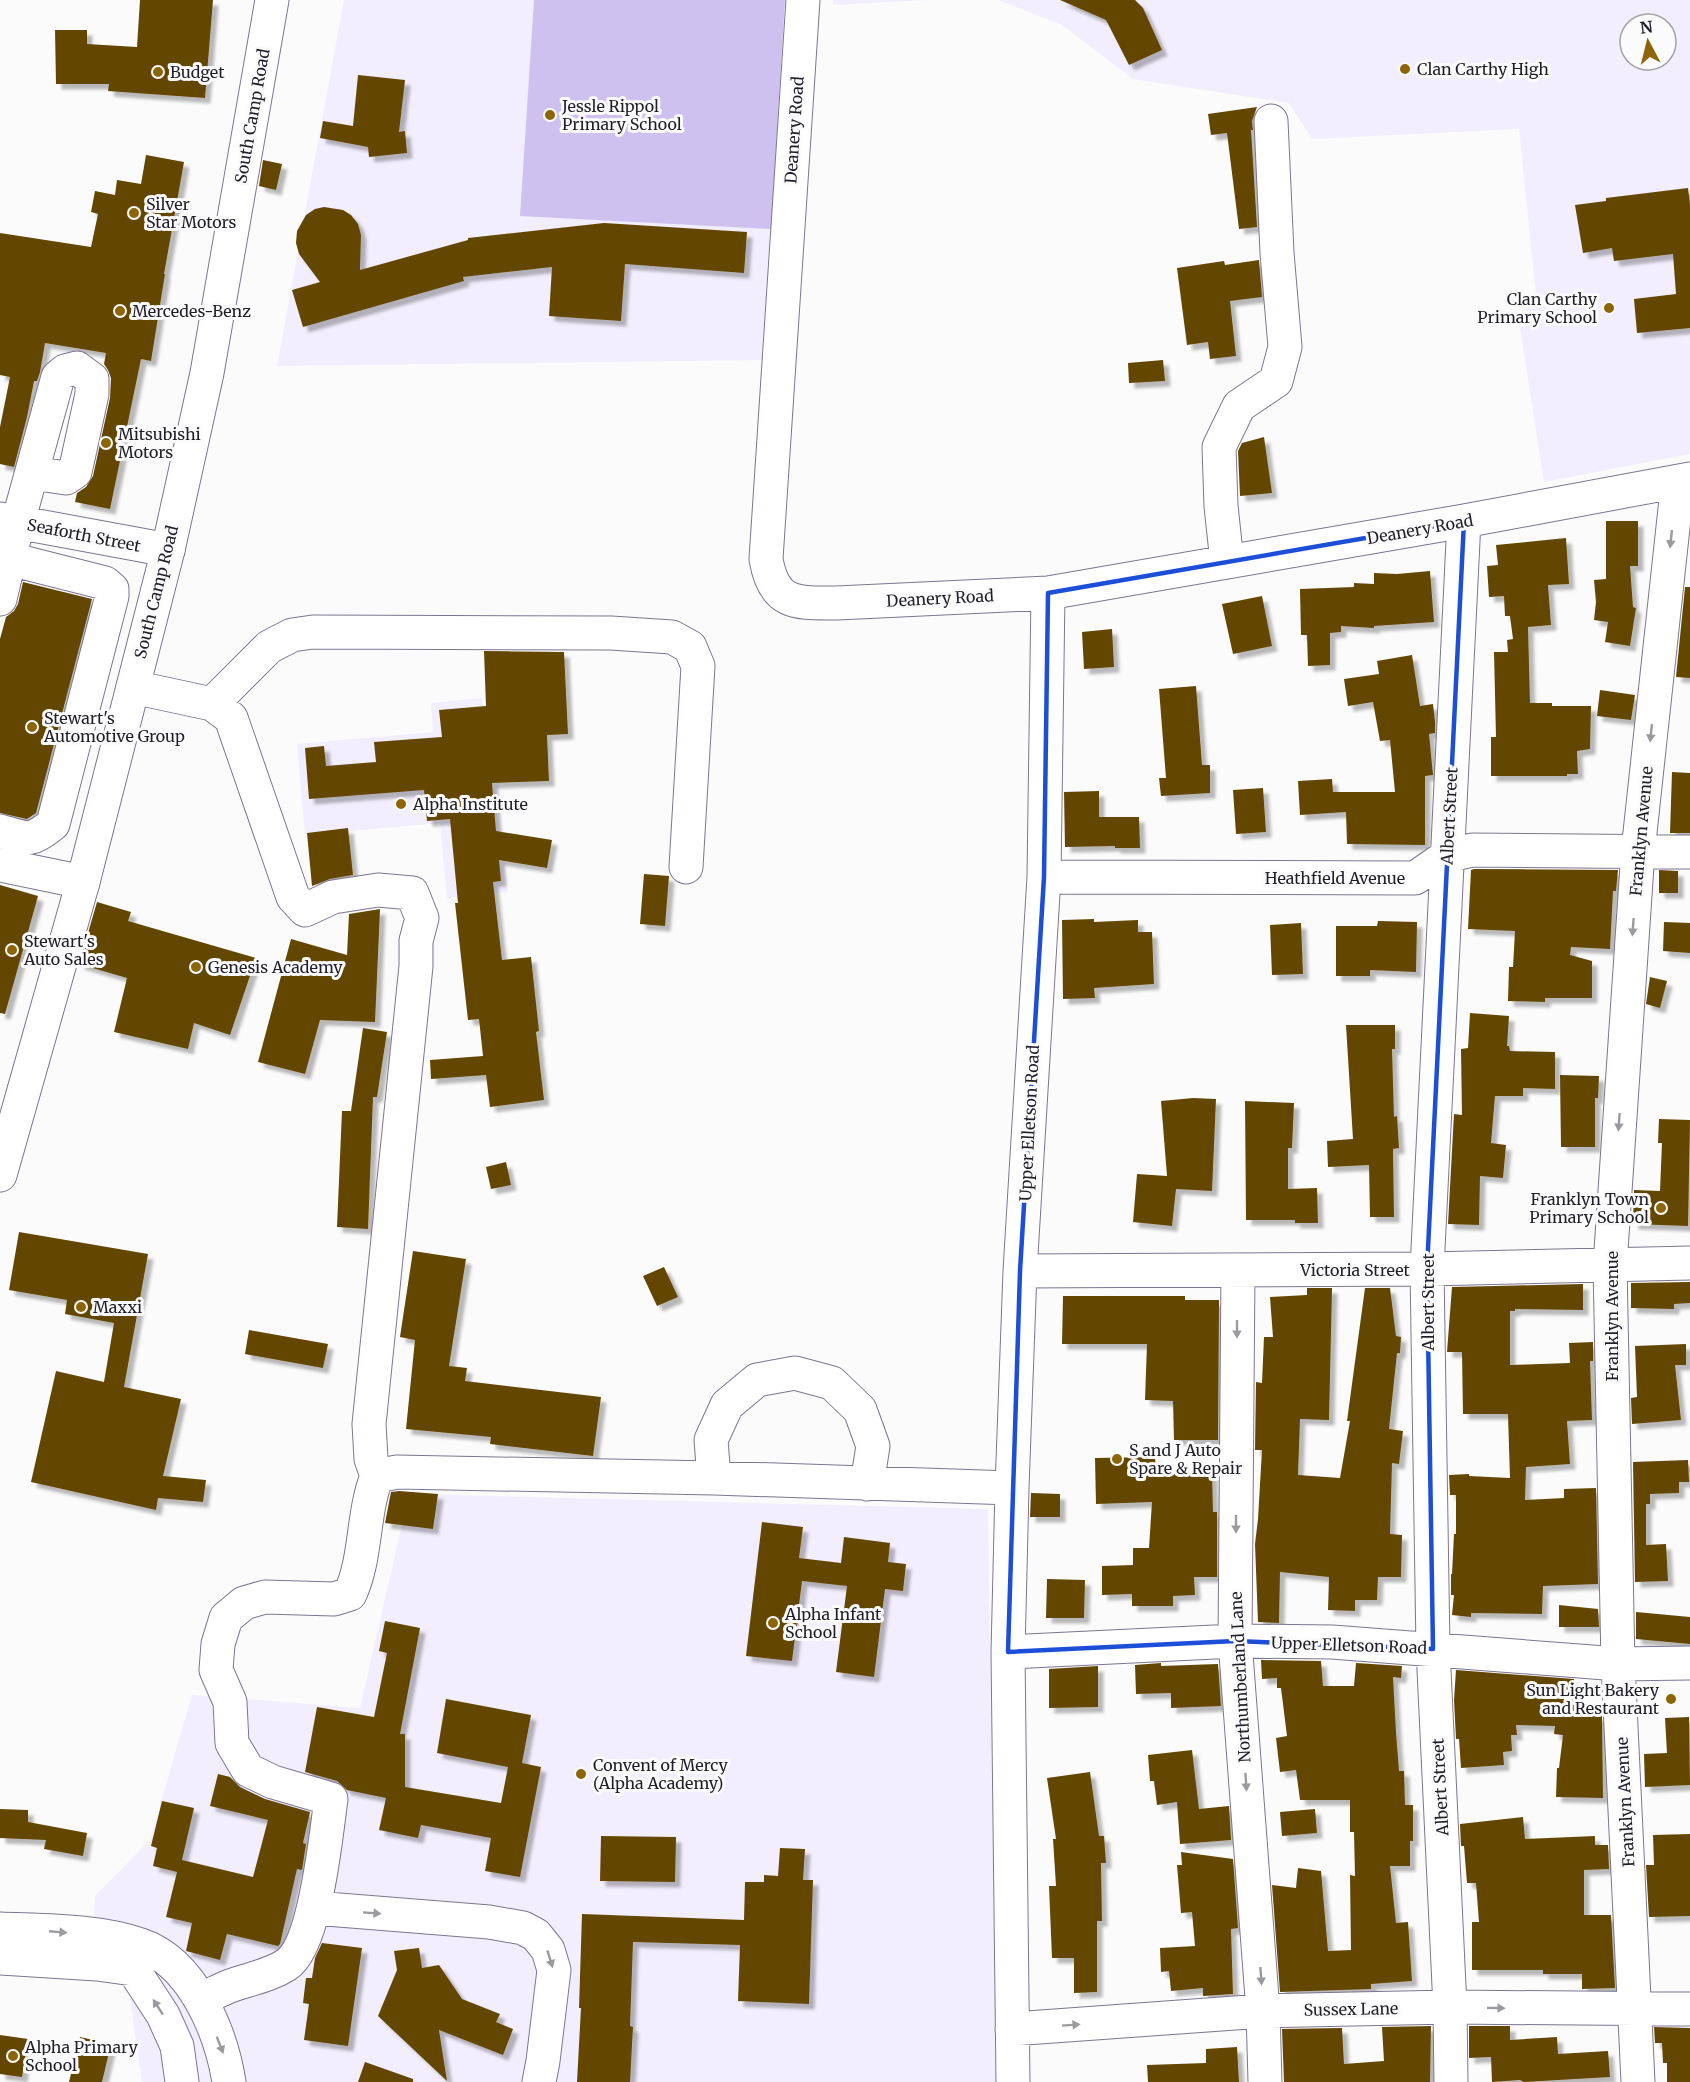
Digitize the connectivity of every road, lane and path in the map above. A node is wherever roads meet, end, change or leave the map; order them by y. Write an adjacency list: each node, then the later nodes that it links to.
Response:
1 (272, 0): 8 (street, South Camp Road)
2 (803, 0): 11 (street, Deanery Road)
3 (1270, 121): 10 (street)
4 (32, 473): 6 (street)
5 (1684, 480): 7 (street, Deanery Road); 16 (street, Franklyn Avenue, one-way to 16)
6 (9, 521): 8 (street, Seaforth Street); 9 (street)
7 (1464, 522): 10 (street, Deanery Road); 18 (street, Albert Street)
8 (168, 550): 13 (street, South Camp Road)
9 (10, 559): 12 (street); 15 (street)
10 (1227, 562): 11 (street, Deanery Road)
11 (1048, 593): 21 (street, Upper Elletson Road)
12 (0, 599)
13 (132, 687): 14 (street); 22 (street, South Camp Road)
14 (213, 704): 20 (street); 29 (street)
15 (0, 831)
16 (1638, 851): 17 (street, Heathfield Avenue); 18 (street, Heathfield Avenue); 25 (street, Franklyn Avenue, one-way to 25)
17 (1690, 852)
18 (1447, 856): 21 (street, Heathfield Avenue); 26 (street, Albert Street)
19 (0, 865): 22 (street)
20 (686, 867)
21 (1044, 877): 28 (street, Upper Elletson Road)
22 (83, 882): 23 (street, South Camp Road)
23 (1, 1170)
24 (1690, 1263): 25 (street, Victoria Street)
25 (1610, 1265): 26 (street, Victoria Street); 37 (street, Franklyn Avenue)
26 (1427, 1269): 27 (street, Victoria Street); 34 (street, Albert Street)
27 (1238, 1270): 28 (street, Victoria Street); 33 (street, Northumberland Lane, one-way to 33)
28 (1020, 1271): 32 (street, Upper Elletson Road)
29 (377, 1476): 30 (street); 38 (street)
30 (714, 1478): 31 (street); 31 (street)
31 (867, 1484): 32 (street)
32 (1012, 1488): 35 (street, Upper Elletson Road)
33 (1235, 1641): 34 (street, Upper Elletson Road); 35 (street, Upper Elletson Road); 45 (street, Northumberland Lane, one-way to 45)
34 (1433, 1649): 37 (street, Upper Elletson Road); 42 (street, Albert Street)
35 (1008, 1652): 46 (street, Upper Elletson Road)
36 (1690, 1663): 37 (street, Upper Elletson Road)
37 (1618, 1664): 44 (street, Franklyn Avenue)
38 (314, 1908): 41 (street); 49 (street, one-way to 49)
39 (0, 1929): 41 (street, one-way to 41)
40 (0, 1958): 47 (street, one-way to 40)
41 (201, 1999): 48 (street, one-way to 48)
42 (1450, 2007): 44 (street, Sussex Lane, one-way to 44); 45 (street, Sussex Lane); 52 (street, Albert Street)
43 (1690, 2009): 44 (street, Sussex Lane)
44 (1634, 2010): 53 (street, Franklyn Avenue)
45 (1263, 2011): 46 (street, Sussex Lane, one-way to 45); 51 (street, Northumberland Lane)
46 (1012, 2029): 50 (street, Upper Elletson Road)
47 (182, 2082)
48 (229, 2082)
49 (539, 2082)
50 (1013, 2082)
51 (1265, 2082)
52 (1451, 2082)
53 (1638, 2082)

